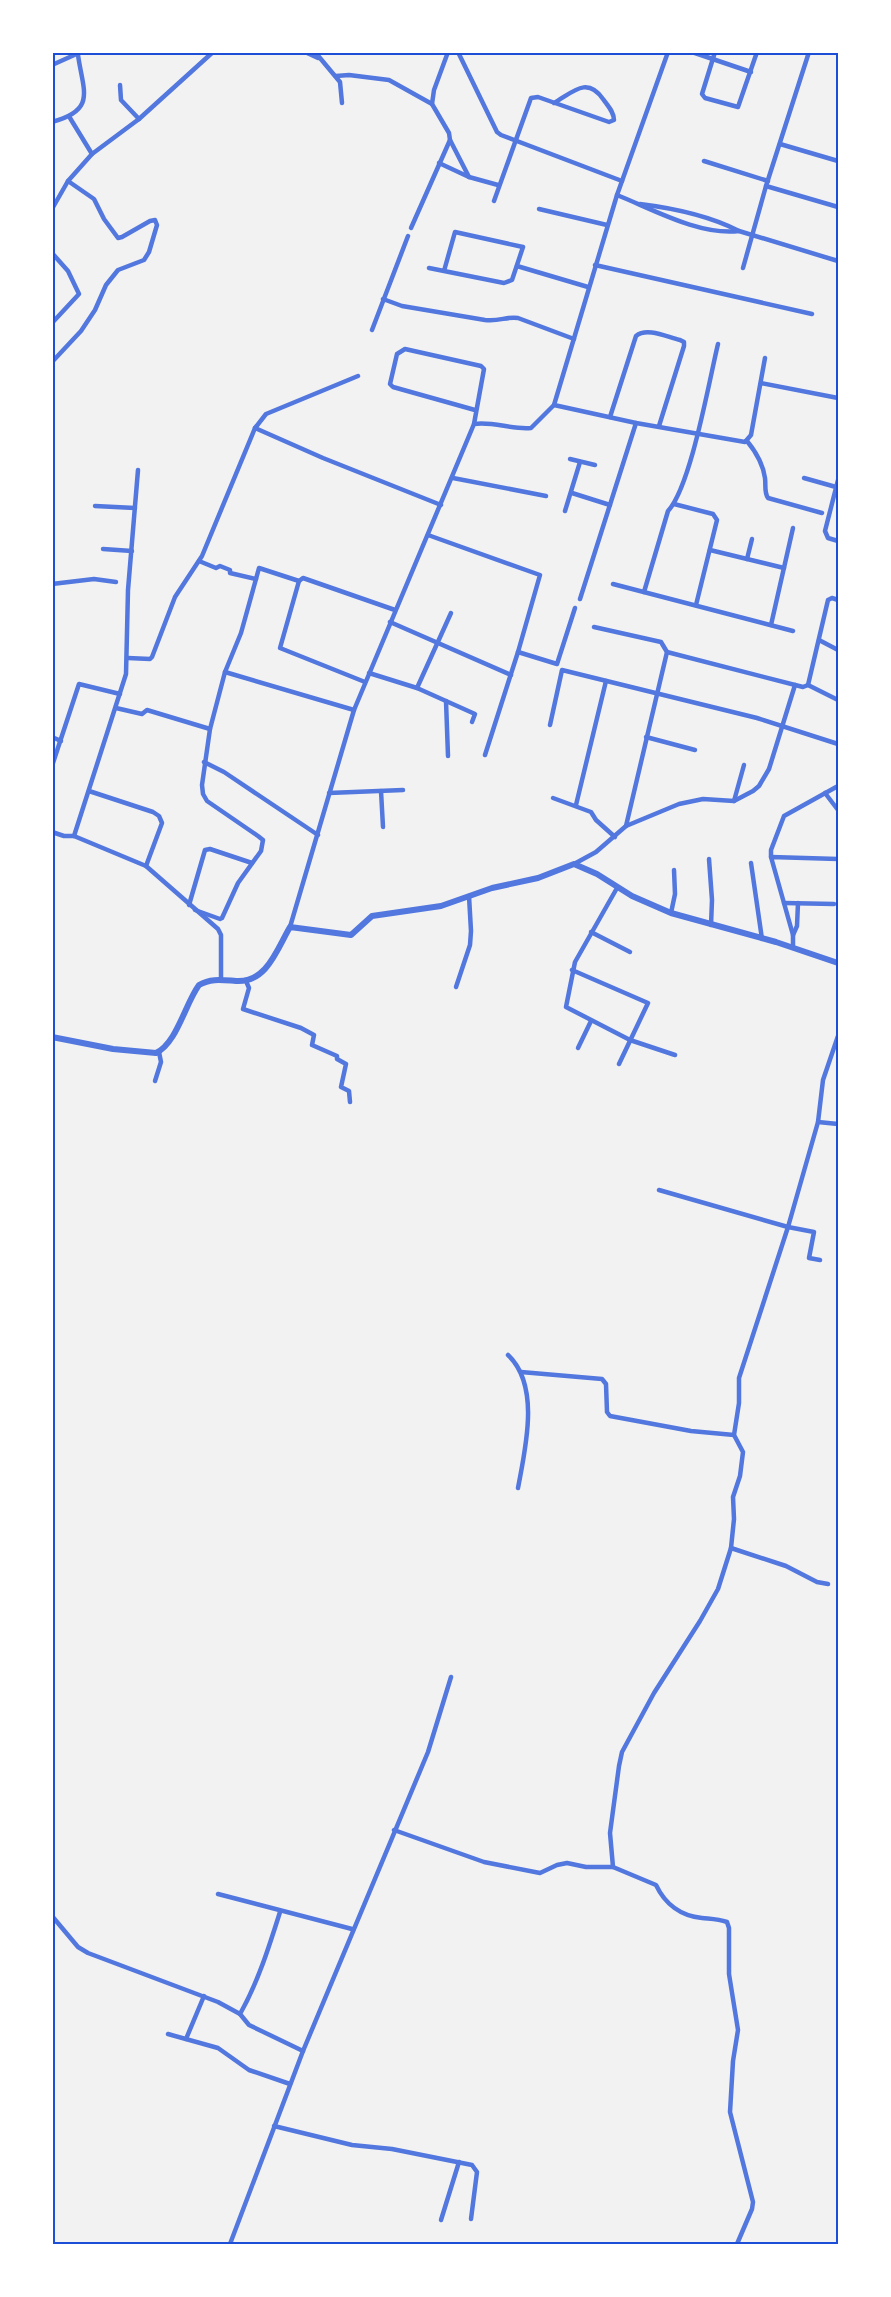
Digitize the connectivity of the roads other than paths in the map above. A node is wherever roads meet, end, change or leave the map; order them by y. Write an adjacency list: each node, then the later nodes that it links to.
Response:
1 (213, 52): 22 (street)
2 (305, 52): 12 (street)
3 (315, 52): 12 (street)
4 (447, 52): 20 (street)
5 (458, 52): 25 (street)
6 (668, 52): 33 (street)
7 (692, 52): 13 (street)
8 (715, 52): 13 (street)
9 (757, 52): 15 (street)
10 (809, 52): 26 (street)
11 (80, 54): 14 (street); 21 (street)
12 (320, 59): 16 (street)
13 (712, 60): 15 (street); 15 (street)
14 (52, 65)
15 (751, 72)
16 (336, 76): 18 (street); 20 (street)
17 (120, 85): 22 (street)
18 (342, 103)
19 (554, 103): 19 (street); 25 (street)
20 (432, 104): 24 (street)
21 (70, 118): 23 (street); 27 (street)
22 (139, 118): 27 (street)
23 (52, 122)
24 (450, 140): 30 (street); 31 (street)
25 (515, 141): 33 (street); 35 (street)
26 (780, 144): 29 (street); 34 (street)
27 (92, 154): 32 (street)
28 (705, 160): 34 (street)
29 (838, 161)
30 (439, 163): 31 (street); 43 (street)
31 (469, 177): 35 (street)
32 (68, 181): 40 (street); 62 (street)
33 (622, 181): 36 (street)
34 (767, 183): 39 (street); 45 (street)
35 (498, 185): 37 (street)
36 (617, 195): 38 (street); 42 (street)
37 (494, 201)
38 (640, 204): 44 (street); 44 (street)
39 (838, 207)
40 (52, 209)
41 (539, 209): 42 (street)
42 (607, 225): 49 (street)
43 (411, 228)
44 (739, 231): 45 (street)
45 (753, 235): 48 (street); 52 (street)
46 (408, 236): 55 (street)
47 (52, 252): 57 (street)
48 (838, 261)
49 (595, 265): 54 (street); 56 (street)
50 (518, 266): 53 (street); 53 (street); 54 (street)
51 (429, 268): 53 (street)
52 (742, 268)
53 (444, 271)
54 (588, 287): 59 (street)
55 (383, 299): 58 (street); 59 (street)
56 (812, 314)
57 (52, 323)
58 (372, 330)
59 (574, 339): 66 (street)
60 (718, 344): 73 (street)
61 (765, 358): 64 (street)
62 (53, 359)
63 (358, 376): 72 (street)
64 (761, 382): 65 (street); 74 (street)
65 (838, 398)
66 (554, 405): 68 (street); 70 (street)
67 (476, 410): 67 (street); 70 (street)
68 (610, 417): 69 (street); 71 (street)
69 (636, 423): 71 (street); 88 (street)
70 (474, 424): 79 (street)
71 (659, 426): 73 (street)
72 (255, 428): 87 (street); 101 (street)
73 (697, 432): 74 (street); 86 (street)
74 (747, 441): 92 (street)
75 (570, 459): 76 (street)
76 (580, 462): 77 (street); 83 (street)
77 (595, 465)
78 (138, 470): 90 (street)
79 (453, 478): 84 (street); 87 (street)
80 (804, 478): 82 (street)
81 (838, 480): 82 (street)
82 (836, 487): 85 (street)
83 (572, 493): 88 (street); 91 (street)
84 (546, 496)
85 (836, 496): 96 (street)
86 (674, 504): 98 (street); 108 (street)
87 (441, 505): 94 (street)
88 (610, 505): 109 (street)
89 (95, 506): 90 (street)
90 (135, 508): 99 (street)
91 (565, 511)
92 (822, 513)
93 (793, 528): 102 (street)
94 (428, 536): 113 (street); 122 (street)
95 (752, 539): 100 (street)
96 (838, 541)
97 (103, 549): 99 (street)
98 (710, 550): 100 (street); 111 (street)
99 (132, 551): 124 (street)
100 (747, 559): 102 (street)
101 (199, 561): 103 (street); 124 (street)
102 (784, 568): 116 (street)
103 (256, 579): 104 (street); 125 (street)
104 (299, 581): 113 (street); 129 (street)
105 (116, 582): 106 (street)
106 (52, 584)
107 (613, 584): 108 (street)
108 (644, 592): 111 (street)
109 (580, 599)
110 (838, 600): 119 (street)
111 (696, 606): 116 (street)
112 (575, 608): 122 (street)
113 (395, 610): 115 (street)
114 (451, 613): 120 (street)
115 (390, 622): 120 (street); 126 (street)
116 (771, 625): 118 (street)
117 (594, 627): 123 (street)
118 (793, 631)
119 (819, 640): 121 (street); 131 (street)
120 (437, 644): 127 (street); 132 (street)
121 (838, 650)
122 (518, 652): 127 (street)
123 (668, 652): 130 (street); 133 (street)
124 (128, 658): 134 (street)
125 (225, 672): 138 (street); 142 (street)
126 (369, 673): 129 (street); 132 (street)
127 (511, 675): 148 (street)
128 (606, 681): 133 (street); 140 (street); 161 (street)
129 (364, 682): 138 (street)
130 (795, 684): 131 (street); 141 (street)
131 (808, 685): 135 (street)
132 (417, 688): 136 (street)
133 (658, 693): 141 (street); 144 (street)
134 (120, 694): 137 (street); 145 (street)
135 (838, 700)
136 (446, 701): 139 (street); 149 (street)
137 (116, 708): 142 (street); 155 (street)
138 (354, 710): 157 (street)
139 (472, 722)
140 (550, 725)
141 (783, 726): 146 (street); 160 (street)
142 (210, 729): 150 (street)
143 (52, 737): 145 (street)
144 (646, 737): 147 (street); 163 (street)
145 (62, 741): 152 (street)
146 (838, 744)
147 (695, 750)
148 (485, 755)
149 (448, 756)
150 (204, 762): 166 (street); 172 (street)
151 (744, 765): 160 (street)
152 (52, 766)
153 (838, 786): 158 (street)
154 (403, 790): 156 (street)
155 (89, 791): 167 (street); 175 (street)
156 (381, 791): 157 (street); 164 (street)
157 (329, 793): 166 (street)
158 (825, 793): 162 (street); 169 (street)
159 (553, 798): 161 (street)
160 (734, 801): 163 (street)
161 (576, 805): 168 (street)
162 (838, 810)
163 (626, 826): 168 (street)
164 (383, 827)
165 (52, 832): 167 (street)
166 (318, 835): 186 (street)
167 (74, 836): 175 (street)
168 (615, 837): 174 (street)
169 (771, 857): 171 (street); 179 (street)
170 (709, 859): 185 (street)
171 (838, 859)
172 (252, 863): 182 (street); 183 (street)
173 (751, 863): 189 (street)
174 (574, 864): 177 (street); 178 (street)
175 (146, 866): 182 (street)
176 (674, 870): 184 (street)
177 (617, 888): 184 (street); 187 (street)
178 (469, 896): 186 (street); 196 (street)
179 (784, 903): 180 (street); 188 (street)
180 (798, 903): 181 (street); 188 (street)
181 (834, 904)
182 (189, 906): 183 (street)
183 (195, 910): 194 (street)
184 (671, 913): 185 (street)
185 (711, 925): 189 (street)
186 (290, 927): 195 (street)
187 (591, 932): 191 (street); 193 (street)
188 (793, 935): 190 (street)
189 (762, 939): 190 (street)
190 (793, 947): 192 (street)
191 (630, 952)
192 (838, 963)
193 (573, 970): 197 (street); 200 (street)
194 (221, 979): 195 (street); 202 (street)
195 (246, 981): 206 (street)
196 (456, 987)
197 (591, 1021): 200 (street); 201 (street)
198 (838, 1036): 207 (street)
199 (52, 1037): 202 (street)
200 (630, 1040): 203 (street); 204 (street)
201 (578, 1048)
202 (159, 1052): 205 (street)
203 (675, 1055)
204 (619, 1064)
205 (155, 1081)
206 (350, 1102)
207 (818, 1122): 208 (street); 210 (street)
208 (838, 1124)
209 (660, 1190): 210 (street)
210 (788, 1227): 211 (street); 214 (street)
211 (820, 1260)
212 (508, 1355): 213 (street)
213 (521, 1372): 214 (street); 215 (street)
214 (734, 1435): 216 (street)
215 (518, 1488)
216 (730, 1548): 217 (street); 222 (street)
217 (828, 1584)
218 (451, 1677): 219 (street)
219 (394, 1830): 222 (street); 226 (street)
220 (52, 1858): 221 (street)
221 (52, 1867)
222 (613, 1867): 238 (street)
223 (218, 1894): 224 (street)
224 (280, 1912): 226 (street); 228 (street)
225 (52, 1916): 227 (street)
226 (352, 1929): 231 (street)
227 (204, 1996): 228 (street); 230 (street)
228 (240, 2014): 231 (street)
229 (168, 2034): 230 (street)
230 (186, 2039): 232 (street)
231 (303, 2051): 232 (street)
232 (290, 2084): 233 (street)
233 (274, 2126): 234 (street); 237 (street)
234 (459, 2162): 235 (street); 236 (street)
235 (471, 2219)
236 (441, 2220)
237 (230, 2244)
238 (737, 2244)

